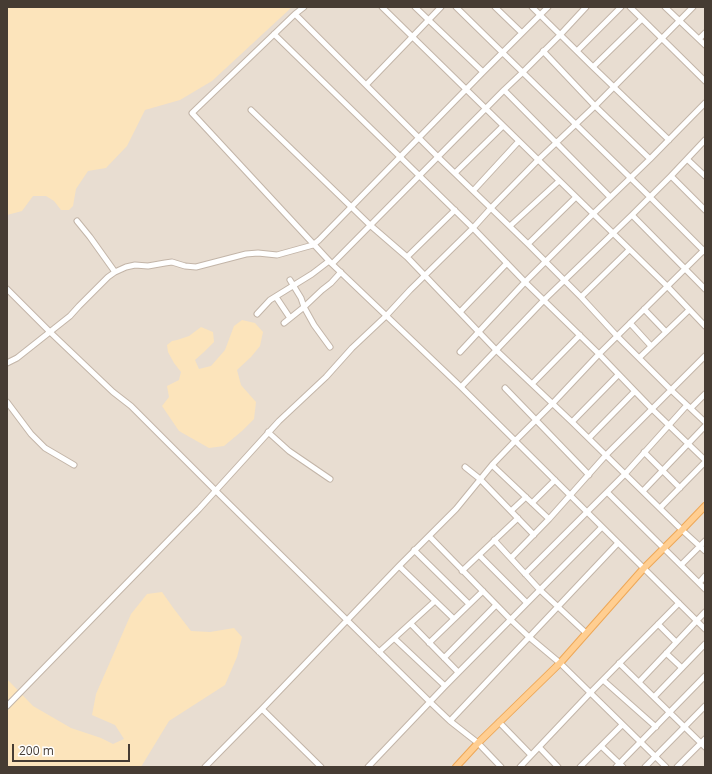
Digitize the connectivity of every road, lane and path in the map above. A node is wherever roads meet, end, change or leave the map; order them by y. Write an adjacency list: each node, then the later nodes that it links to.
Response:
1 (304, 7): 14 (street)
2 (382, 7): 23 (street)
3 (415, 7): 17 (street)
4 (441, 7): 17 (street)
5 (456, 7): 29 (street)
6 (495, 7): 21 (street)
7 (532, 7): 15 (street)
8 (548, 7): 15 (street)
9 (586, 7): 22 (street)
10 (620, 7): 28 (street)
11 (630, 7): 16 (street)
12 (666, 7): 18 (street)
13 (693, 7): 18 (street)
14 (295, 14): 20 (street); 34 (street)
15 (540, 15): 21 (street); 22 (street)
16 (642, 19): 24 (street); 30 (street)
17 (428, 20): 23 (street); 31 (street)
18 (679, 21): 24 (street); 25 (street)
19 (705, 33): 25 (street)
20 (274, 34): 50 (street); 76 (street)
21 (522, 34): 29 (street)
22 (560, 35): 27 (street); 28 (street)
23 (412, 37): 34 (street); 36 (street)
24 (662, 38): 33 (street); 35 (street)
25 (699, 39): 26 (street)
26 (705, 45)
27 (543, 51): 32 (street); 39 (street)
28 (577, 51): 30 (street)
29 (502, 52): 31 (street); 32 (street)
30 (593, 68): 35 (street)
31 (483, 72): 36 (street)
32 (522, 72): 37 (street); 42 (street)
33 (705, 81)
34 (366, 85): 44 (street)
35 (614, 87): 39 (street); 45 (street)
36 (466, 89): 40 (street); 44 (street)
37 (504, 90): 40 (street); 48 (street)
38 (705, 103): 45 (street)
39 (595, 106): 42 (street); 53 (street)
40 (485, 108): 43 (street); 49 (street)
41 (251, 110): 64 (street)
42 (576, 124): 48 (street); 58 (street)
43 (503, 126): 47 (street); 54 (street)
44 (419, 138): 49 (street); 50 (street)
45 (669, 140): 53 (street)
46 (705, 140): 51 (street)
47 (519, 141): 52 (street); 60 (street)
48 (556, 142): 52 (street); 62 (street)
49 (438, 156): 54 (street); 55 (street)
50 (400, 157): 55 (street); 64 (street)
51 (687, 159): 56 (street); 57 (street)
52 (538, 160): 59 (street); 65 (street)
53 (650, 160): 58 (street)
54 (455, 173): 60 (street)
55 (419, 176): 66 (street); 71 (street)
56 (671, 176): 63 (street); 67 (street)
57 (705, 176)
58 (630, 178): 62 (street); 63 (street)
59 (559, 181): 61 (street); 72 (street)
60 (473, 191): 65 (street)
61 (576, 197): 68 (street); 75 (street)
62 (610, 197): 68 (street)
63 (650, 197): 69 (street); 78 (street)
64 (351, 207): 71 (street); 76 (street)
65 (491, 208): 72 (street); 73 (street)
66 (455, 210): 73 (street); 79 (street)
67 (705, 210)
68 (593, 214): 74 (street); 80 (street)
69 (632, 215): 74 (street); 83 (street)
70 (77, 222): 84 (street)
71 (370, 225): 79 (street); 81 (street)
72 (510, 226): 75 (street)
73 (473, 228): 82 (street); 86 (street)
74 (613, 233): 77 (street); 88 (street)
75 (528, 244): 80 (street)
76 (313, 245): 81 (street); 84 (street)
77 (629, 250): 91 (street); 95 (street)
78 (704, 251): 83 (street)
79 (407, 257): 86 (street)
80 (545, 261): 88 (street); 89 (street)
81 (330, 262): 85 (street); 90 (street)
82 (507, 263): 89 (street); 100 (street)
83 (685, 269): 91 (street); 93 (street)
84 (115, 272): 108 (street)
85 (341, 272): 97 (street); 102 (street)
86 (425, 276): 100 (street); 102 (street)
87 (290, 280): 90 (street)
88 (564, 280): 95 (street); 96 (street)
89 (525, 282): 96 (street); 107 (street)
90 (294, 286): 94 (street); 97 (street)
91 (667, 286): 98 (street); 99 (street)
92 (7, 289): 108 (street)
93 (705, 289)
94 (276, 297): 101 (street); 103 (street)
95 (581, 297): 111 (street)
96 (544, 300): 110 (street); 114 (street)
97 (304, 307): 103 (street); 113 (street)
98 (644, 309): 105 (street); 109 (street)
99 (689, 310): 106 (street); 109 (street)
100 (460, 312): 107 (street)
101 (257, 314)
102 (386, 316): 122 (street); 136 (street)
103 (290, 318): 104 (street)
104 (284, 323)
105 (630, 323): 111 (street); 112 (street)
106 (705, 326)
107 (479, 331): 114 (street); 115 (street)
108 (50, 332): 119 (street); 153 (street)
109 (666, 332): 112 (street)
110 (580, 335): 116 (street); 121 (street)
111 (617, 336): 116 (street); 118 (street)
112 (651, 346): 118 (street)
113 (330, 347)
114 (496, 350): 121 (street); 122 (street)
115 (460, 352)
116 (599, 354): 120 (street); 128 (street)
117 (705, 356): 124 (street)
118 (639, 358): 124 (street)
119 (7, 363)
120 (618, 375): 125 (street); 132 (street)
121 (532, 384): 128 (street)
122 (461, 387): 138 (street)
123 (505, 388): 131 (street)
124 (671, 390): 129 (street); 130 (street)
125 (634, 392): 130 (street); 137 (street)
126 (705, 394): 129 (street)
127 (7, 402): 143 (street)
128 (553, 403): 131 (street); 132 (street)
129 (689, 407): 133 (street); 134 (street)
130 (652, 409): 134 (street); 141 (street)
131 (535, 420): 138 (street); 148 (street)
132 (572, 422): 137 (street)
133 (705, 422)
134 (668, 426): 139 (street); 140 (street)
135 (705, 426): 139 (street)
136 (268, 432): 149 (street); 153 (street)
137 (589, 438): 141 (street)
138 (515, 441): 144 (street); 151 (street)
139 (688, 443): 142 (street); 146 (street)
140 (644, 452): 146 (street); 147 (street)
141 (606, 456): 147 (street); 148 (street)
142 (705, 461): 152 (street)
143 (74, 464)
144 (492, 465): 150 (street); 157 (street)
145 (465, 467): 150 (street)
146 (662, 470): 152 (street); 154 (street)
147 (625, 474): 154 (street); 155 (street)
148 (589, 475): 156 (street)
149 (330, 479)
150 (480, 479): 161 (street); 168 (street)
151 (555, 480): 156 (street); 158 (street)
152 (680, 488): 160 (street)
153 (215, 490): 196 (street); 222 (street)
154 (643, 491): 160 (street)
155 (607, 492): 162 (street); 173 (street)
156 (571, 496): 162 (street); 164 (street)
157 (526, 497): 158 (street); 161 (street)
158 (532, 503): 164 (street)
159 (705, 506): 166 (main road)
160 (660, 508): 166 (street)
161 (511, 512): 163 (street)
162 (587, 512): 165 (street); 182 (street)
163 (518, 518): 167 (street); 169 (street)
164 (549, 519): 167 (street)
165 (602, 527): 171 (street); 186 (street)
166 (682, 530): 172 (street); 173 (main road)
167 (534, 535): 177 (street)
168 (429, 536): 174 (street); 181 (street)
169 (494, 540): 176 (street); 177 (street)
170 (705, 541): 172 (street)
171 (618, 543): 180 (street); 193 (street)
172 (700, 546): 175 (street); 178 (street)
173 (664, 548): 178 (street); 180 (main road)
174 (414, 550): 179 (street); 190 (street)
175 (705, 551)
176 (478, 555): 181 (street); 191 (street)
177 (511, 558): 182 (street)
178 (681, 565): 184 (street)
179 (399, 566): 188 (street); 196 (street)
180 (644, 568): 189 (street); 202 (main road)
181 (462, 571): 187 (street)
182 (525, 574): 186 (street)
183 (705, 576): 184 (street)
184 (699, 583): 185 (street)
185 (705, 589)
186 (540, 590): 191 (street); 193 (street)
187 (483, 591): 190 (street); 192 (street)
188 (435, 601): 195 (street); 199 (street)
189 (679, 603): 198 (street); 200 (street)
190 (469, 604): 195 (street)
191 (527, 604): 197 (street)
192 (496, 605): 197 (street); 210 (street)
193 (558, 607): 202 (street); 203 (street)
194 (705, 612): 198 (street)
195 (454, 619): 205 (street)
196 (347, 620): 208 (street); 224 (street)
197 (511, 620): 203 (street); 214 (street)
198 (697, 621): 201 (street); 206 (street)
199 (411, 624): 204 (street); 205 (street)
200 (658, 624): 206 (street); 212 (street)
201 (705, 629)
202 (586, 633): 211 (main road)
203 (529, 637): 211 (street); 226 (street)
204 (395, 638): 208 (street); 218 (street)
205 (429, 642): 210 (street)
206 (676, 642): 209 (street)
207 (705, 644): 213 (street)
208 (379, 652): 221 (street)
209 (666, 653): 213 (street); 217 (street)
210 (444, 658): 214 (street)
211 (560, 663): 219 (street); 227 (main road)
212 (619, 663): 216 (street); 217 (street)
213 (682, 668): 220 (street)
214 (458, 672): 218 (street)
215 (705, 676): 225 (street)
216 (603, 680): 219 (street); 229 (street)
217 (639, 682): 220 (street)
218 (445, 686): 221 (street)
219 (590, 693): 228 (street); 236 (street)
220 (654, 697): 225 (street)
221 (430, 702): 226 (street); 243 (street)
222 (7, 706)
223 (705, 706): 230 (street)
224 (262, 709): 241 (street); 242 (street)
225 (670, 712): 229 (street); 230 (street)
226 (450, 721): 233 (street)
227 (499, 722): 233 (main road); 237 (street)
228 (622, 725): 232 (street); 235 (street)
229 (656, 727): 232 (street)
230 (684, 727): 234 (street); 238 (street)
231 (705, 739): 234 (street)
232 (640, 742): 238 (street); 240 (street)
233 (478, 743): 244 (main road); 245 (street)
234 (703, 745): 250 (street)
235 (601, 746): 240 (street); 247 (street)
236 (539, 747): 237 (street); 246 (street)
237 (532, 755): 239 (street)
238 (655, 757): 248 (street); 249 (street)
239 (524, 766)
240 (619, 766)
241 (205, 767)
242 (321, 767)
243 (368, 767)
244 (456, 767)
245 (501, 767)
246 (558, 767)
247 (580, 767)
248 (645, 767)
249 (666, 767)
250 (677, 767)

